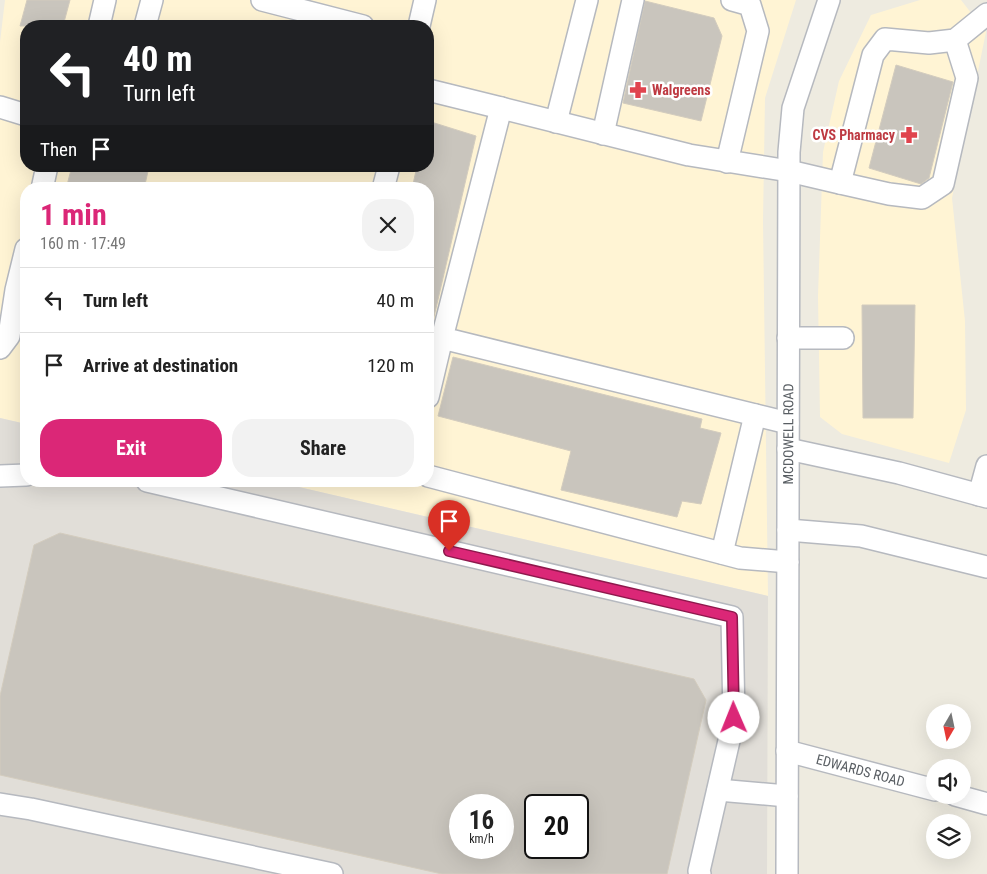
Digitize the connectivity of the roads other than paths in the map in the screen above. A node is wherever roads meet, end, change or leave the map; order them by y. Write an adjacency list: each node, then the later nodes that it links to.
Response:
1 (105, 0): 10 (street)
2 (152, 0): 11 (street)
3 (262, 0): 12 (street)
4 (425, 0): 13 (street)
5 (587, 0): 19 (street)
6 (633, 0): 20 (street)
7 (732, 0): 21 (street)
8 (829, 0): 22 (street, MCDOWELL ROAD)
9 (987, 14): 14 (street)
10 (100, 20)
11 (147, 20)
12 (340, 20)
13 (420, 20)
14 (955, 40): 23 (street); 23 (street)
15 (434, 91): 17 (street)
16 (0, 108): 18 (street)
17 (501, 108): 19 (street); 25 (street)
18 (20, 113)
19 (556, 122): 20 (street)
20 (603, 134): 21 (street)
21 (727, 162): 22 (street)
22 (789, 171): 23 (street); 26 (street, MCDOWELL ROAD)
23 (840, 183)
24 (20, 274): 28 (street)
25 (442, 338): 29 (street); 30 (street)
26 (788, 338): 27 (street); 31 (street, MCDOWELL ROAD)
27 (842, 338)
28 (0, 348)
29 (434, 372)
30 (754, 415): 31 (street); 40 (street)
31 (788, 423): 32 (street, MCDOWELL ROAD)
32 (788, 449): 38 (street); 39 (street, MCDOWELL ROAD)
33 (987, 466): 38 (street)
34 (20, 475): 35 (street)
35 (0, 476)
36 (434, 478): 40 (street)
37 (173, 487): 45 (street)
38 (983, 496)
39 (788, 530): 41 (street, MCDOWELL ROAD); 42 (street)
40 (722, 553): 41 (street)
41 (788, 562): 43 (street, MCDOWELL ROAD)
42 (987, 567)
43 (787, 750): 44 (street, EDWARDS ROAD); 46 (street, MCDOWELL ROAD)
44 (926, 788)
45 (718, 790): 46 (street); 51 (street)
46 (787, 796): 52 (street, MCDOWELL ROAD)
47 (971, 800): 49 (street)
48 (0, 804): 50 (street)
49 (987, 804)
50 (332, 874)
51 (700, 874)
52 (787, 874)

